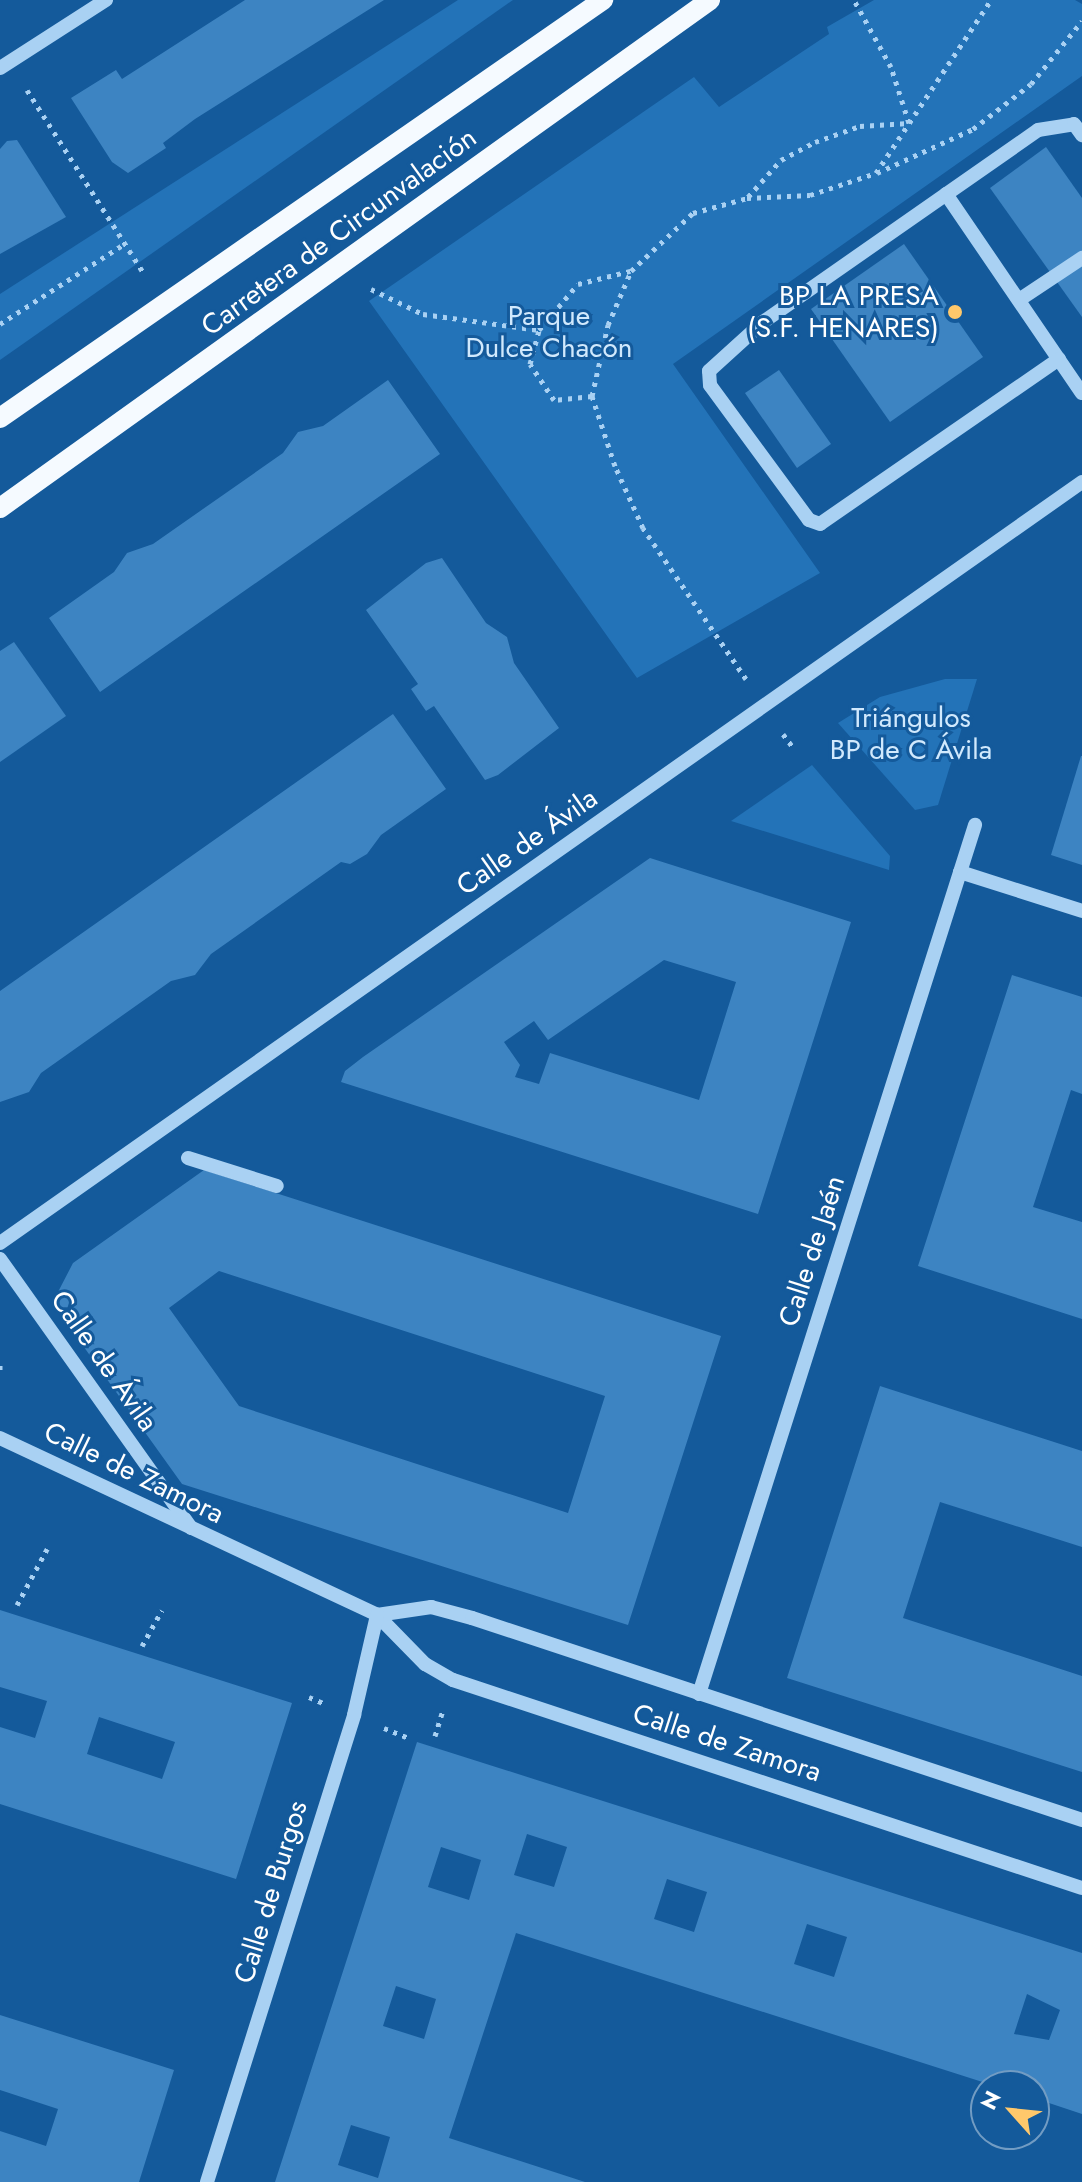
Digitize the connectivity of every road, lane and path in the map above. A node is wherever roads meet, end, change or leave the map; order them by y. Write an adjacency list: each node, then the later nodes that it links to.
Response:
1 (106, 0): 6 (street)
2 (603, 0): 22 (main road, Carretera de Circunvalación)
3 (710, 0): 24 (main road, Carretera de Circunvalación)
4 (854, 0): 10 (path)
5 (1082, 21): 8 (path)
6 (5, 65): 11 (path)
7 (1082, 135): 9 (street)
8 (876, 173)
9 (946, 194): 16 (street); 19 (street)
10 (747, 198)
11 (124, 244): 14 (path); 17 (path)
12 (1082, 258): 16 (street)
13 (631, 271): 18 (path)
14 (144, 274)
15 (367, 287): 18 (path)
16 (1019, 300): 19 (street)
17 (0, 324)
18 (539, 330): 21 (path)
19 (1059, 359): 20 (street)
20 (1082, 393)
21 (592, 396)
22 (0, 418)
23 (1082, 482): 30 (street, Calle de Ávila)
24 (0, 508)
25 (975, 825): 26 (street, Calle de Jaén)
26 (960, 872): 27 (street); 41 (street, Calle de Jaén)
27 (1082, 911)
28 (188, 1158): 29 (street)
29 (277, 1186)
30 (0, 1243)
31 (0, 1259): 35 (street, Calle de Ávila)
32 (0, 1365): 33 (path)
33 (0, 1374)
34 (0, 1438): 35 (street, Calle de Zamora)
35 (194, 1532): 39 (street, Calle de Zamora)
36 (47, 1549): 37 (path)
37 (17, 1605)
38 (162, 1610): 40 (path)
39 (377, 1615): 41 (street, Calle de Zamora); 43 (street, Calle de Zamora); 44 (street, Calle de Burgos)
40 (142, 1646)
41 (699, 1694): 42 (street, Calle de Zamora)
42 (1082, 1820)
43 (1082, 1888)
44 (207, 2182)

